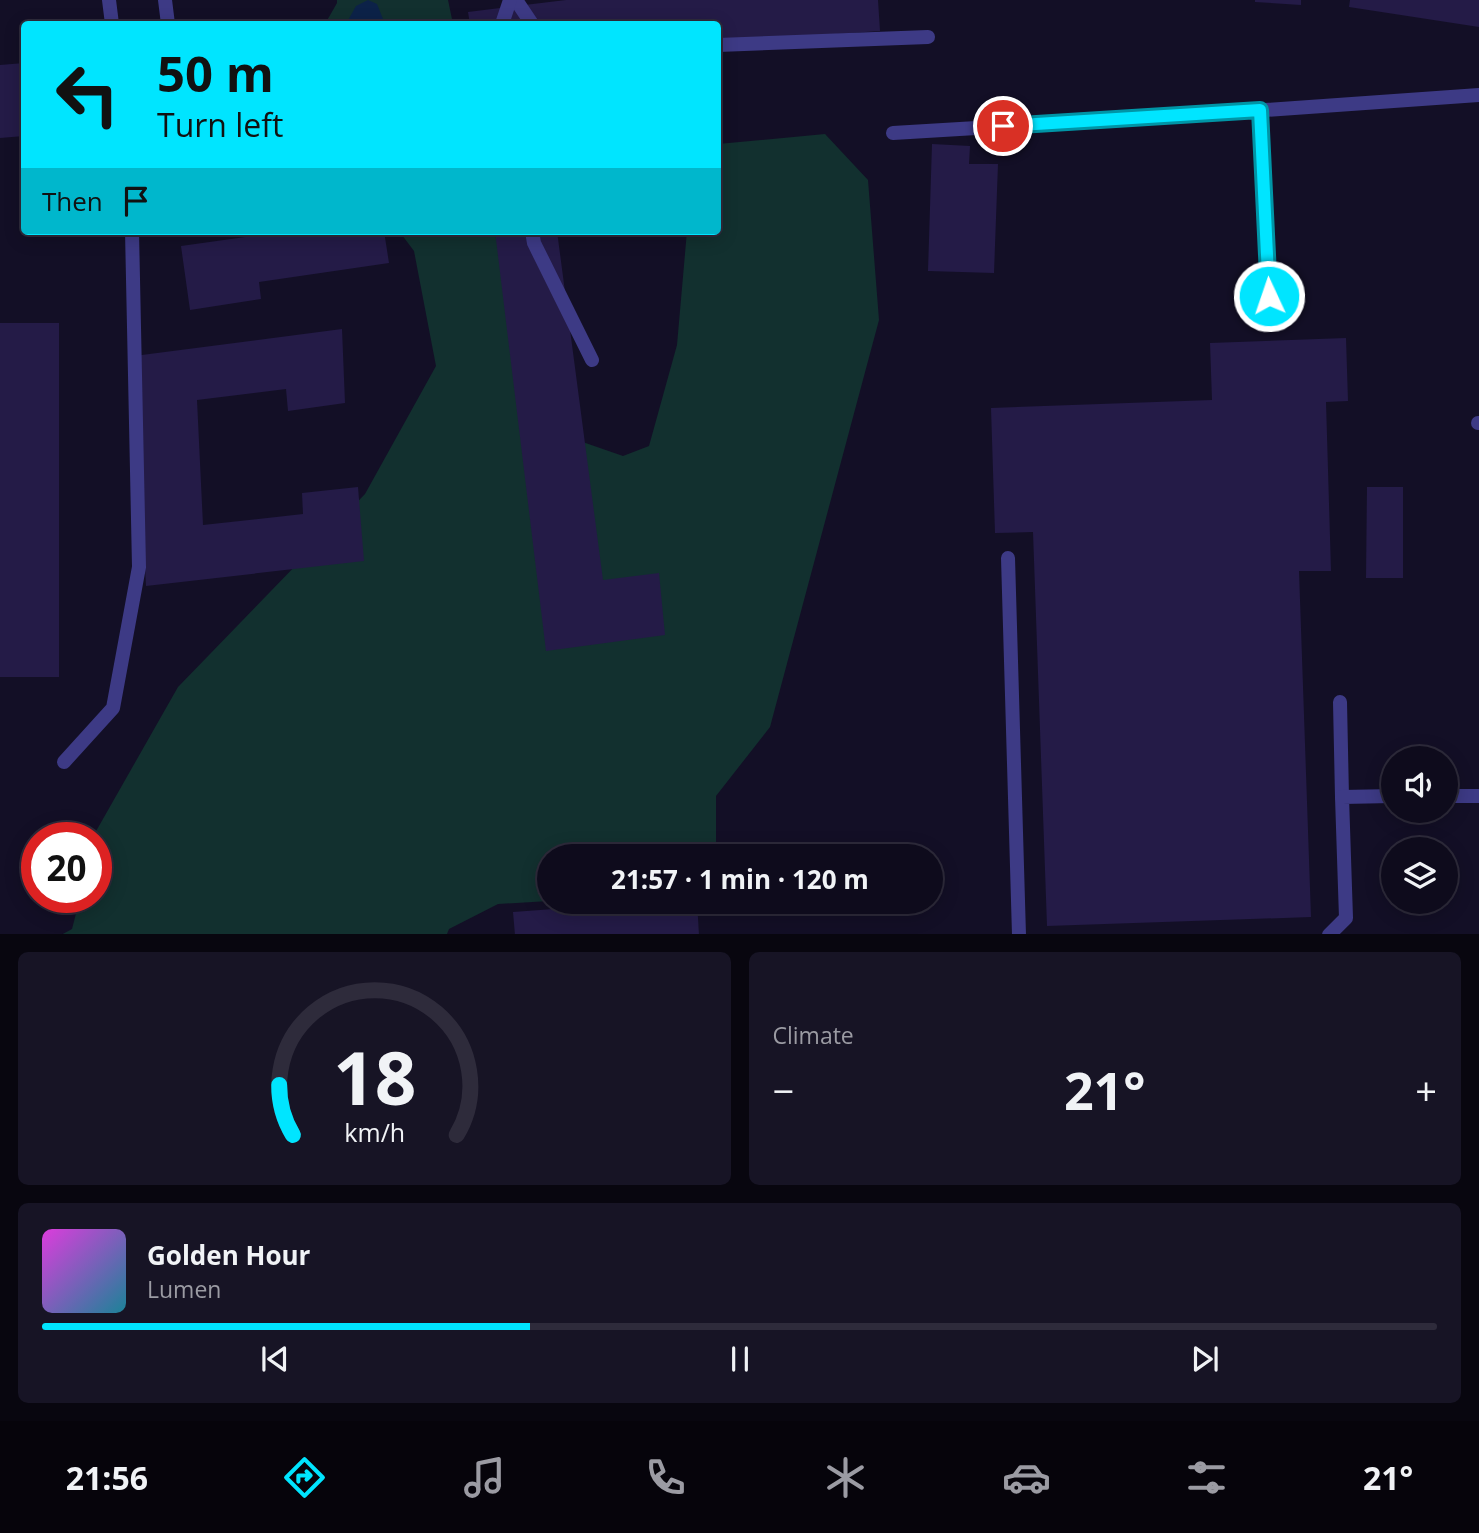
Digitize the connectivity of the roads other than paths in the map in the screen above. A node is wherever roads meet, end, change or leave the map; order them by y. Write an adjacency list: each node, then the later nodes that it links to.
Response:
1 (109, 0): 5 (lane)
2 (165, 0): 6 (lane)
3 (510, 0): 7 (lane)
4 (516, 0): 8 (lane)
5 (112, 21)
6 (168, 21)
7 (503, 21)
8 (530, 21)
9 (928, 37): 10 (lane)
10 (721, 46)
11 (1479, 95): 12 (lane)
12 (1260, 110): 13 (lane); 16 (lane)
13 (893, 133)
14 (132, 235): 20 (lane)
15 (533, 235): 17 (lane)
16 (1269, 296)
17 (592, 360)
18 (1008, 558): 25 (lane)
19 (1340, 702): 24 (lane)
20 (64, 762)
21 (1381, 796): 24 (lane)
22 (1458, 796): 23 (lane)
23 (1479, 796)
24 (1342, 797): 26 (lane)
25 (1019, 934)
26 (1329, 934)

